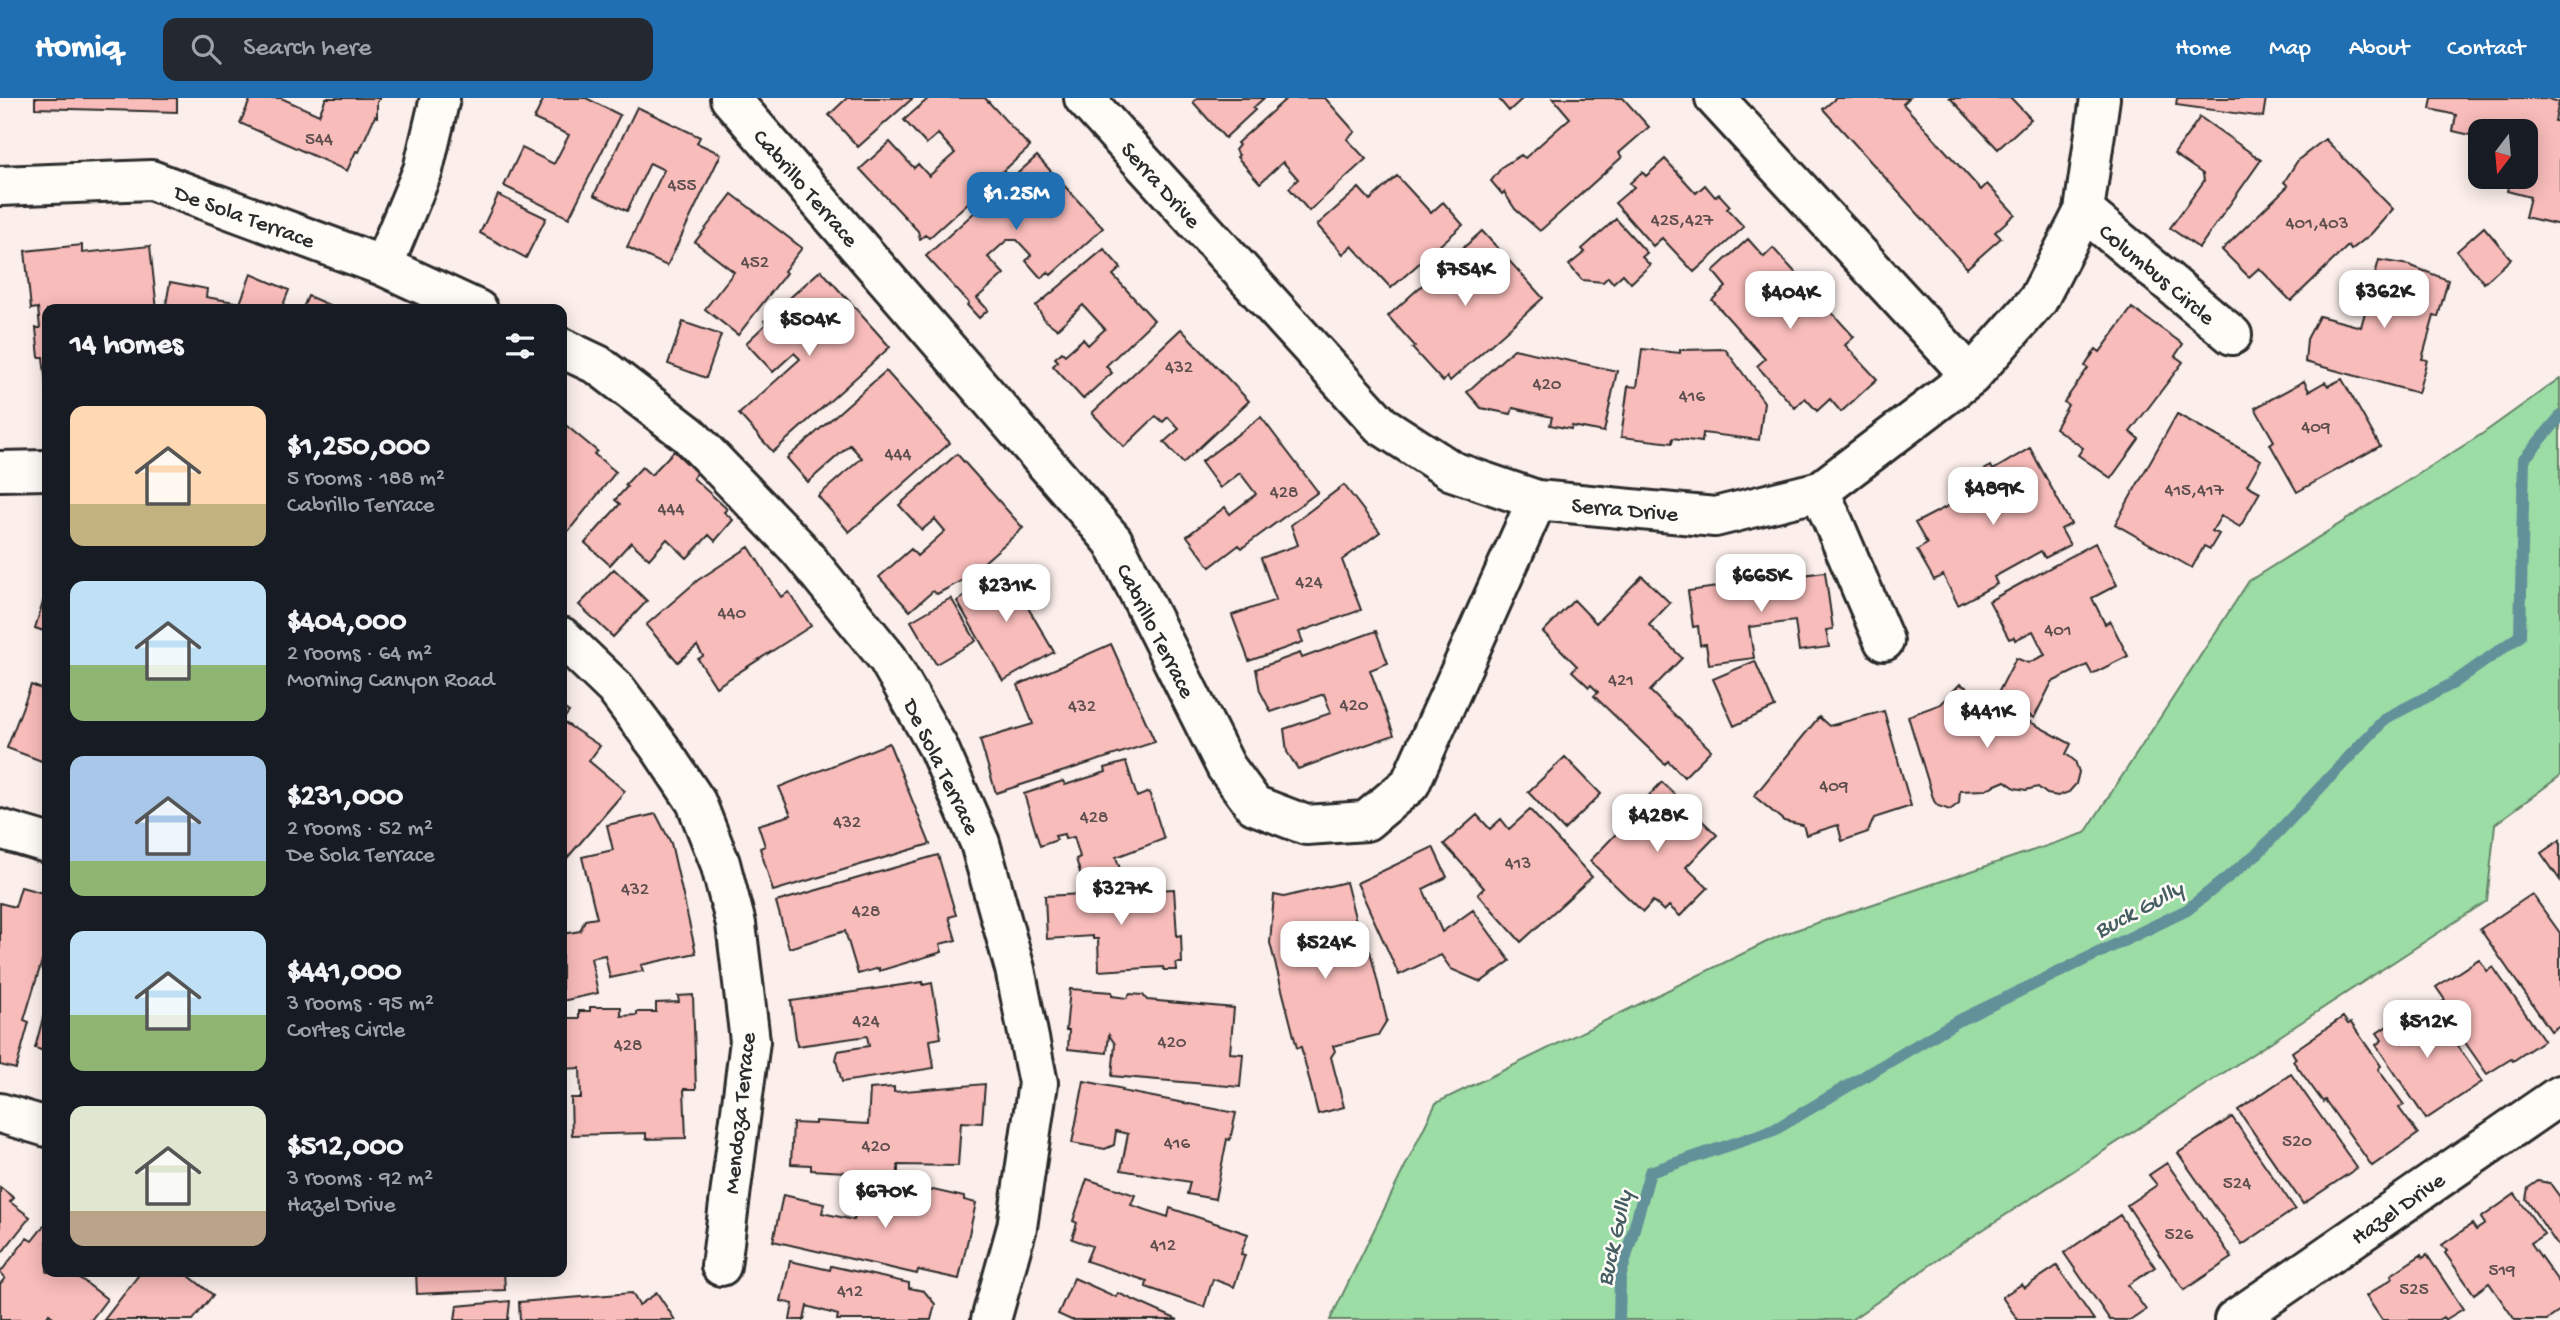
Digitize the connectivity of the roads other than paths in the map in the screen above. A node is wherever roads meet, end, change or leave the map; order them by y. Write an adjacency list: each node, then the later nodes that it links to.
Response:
1 (440, 98): 8 (street)
2 (730, 98): 16 (street, Cabrillo Terrace)
3 (1084, 98): 16 (street, Serra Drive)
4 (1715, 98): 12 (street)
5 (2099, 98): 7 (street, Serra Drive)
6 (0, 186): 8 (street, De Sola Terrace)
7 (2084, 211): 10 (street, Columbus Circle); 12 (street, Serra Drive)
8 (383, 266): 9 (street, De Sola Terrace)
9 (465, 304)
10 (2232, 335)
11 (567, 350): 25 (street, De Sola Terrace)
12 (1970, 376): 15 (street, Serra Drive)
13 (42, 470): 14 (street)
14 (0, 471)
15 (1820, 491): 16 (street, Serra Drive); 17 (street)
16 (1536, 500)
17 (1884, 641)
18 (567, 642): 24 (street, Mendoza Terrace)
19 (0, 829): 20 (street)
20 (42, 842)
21 (2560, 1095): 26 (street, Hazel Drive)
22 (0, 1113): 23 (street)
23 (42, 1126)
24 (721, 1266)
25 (991, 1320)
26 (2234, 1320)

